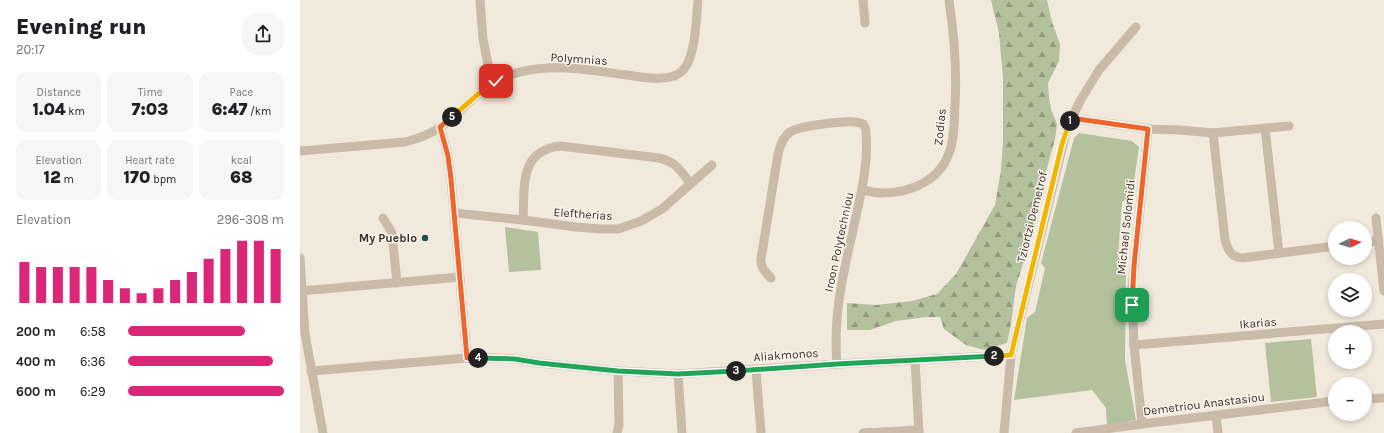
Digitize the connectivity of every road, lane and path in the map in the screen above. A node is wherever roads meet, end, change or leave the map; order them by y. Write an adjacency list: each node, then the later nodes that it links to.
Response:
1 (480, 0): 8 (street)
2 (694, 0): 3 (street)
3 (698, 0): 8 (street, Polymnias)
4 (863, 0): 6 (street)
5 (949, 0): 18 (street, Zodias)
6 (865, 23)
7 (1136, 27): 9 (street, Tziortzi Demetrof)
8 (492, 84): 11 (street, Polymnias)
9 (1071, 118): 13 (street); 36 (street, Tziortzi Demetrof)
10 (1289, 126): 12 (street)
11 (440, 127): 15 (street, Polymnias); 19 (street)
12 (1265, 128): 14 (street); 26 (street)
13 (1148, 129): 14 (street); 35 (street, Michael Solomidi)
14 (1213, 133): 26 (street)
15 (300, 151)
16 (712, 165): 17 (street, Eleftherias)
17 (690, 183): 22 (street, Eleftherias); 22 (street)
18 (862, 190): 29 (street, Iroon Polytechniou); 39 (street, Iroon Polytechniou)
19 (455, 213): 22 (street, Eleftherias); 28 (street)
20 (383, 218): 30 (street)
21 (1376, 218): 23 (street)
22 (523, 220)
23 (1379, 241): 24 (street); 32 (street)
24 (1372, 242)
25 (1328, 247): 26 (street)
26 (1279, 253)
27 (300, 258): 31 (street)
28 (460, 277): 30 (street); 37 (street)
29 (771, 278)
30 (397, 283): 31 (street)
31 (301, 291): 34 (street)
32 (1384, 291)
33 (1384, 324): 35 (street, Ikarias)
34 (302, 334): 41 (street)
35 (1134, 345): 48 (street, Michael Solomidi)
36 (1011, 355): 38 (street, Aliakmonos); 55 (street, Tziortzi Demetrof)
37 (467, 358): 41 (street, Aliakmonos); 42 (street, Aliakmonos)
38 (915, 360): 39 (street, Aliakmonos); 49 (street)
39 (837, 364): 40 (street, Aliakmonos)
40 (756, 370): 43 (street, Aliakmonos); 53 (street)
41 (311, 371): 50 (street)
42 (618, 371): 43 (street, Aliakmonos); 51 (street)
43 (678, 374): 52 (street)
44 (1384, 398): 45 (street)
45 (1372, 399)
46 (1328, 402): 47 (street, Demetriou Anastasiou)
47 (1216, 415): 48 (street, Demetriou Anastasiou); 57 (street)
48 (1142, 424): 56 (street, Demetriou Anastasiou)
49 (919, 431): 54 (street)
50 (323, 433)
51 (617, 433)
52 (682, 433)
53 (761, 433)
54 (863, 433)
55 (1004, 433)
56 (1077, 433)
57 (1218, 433)

